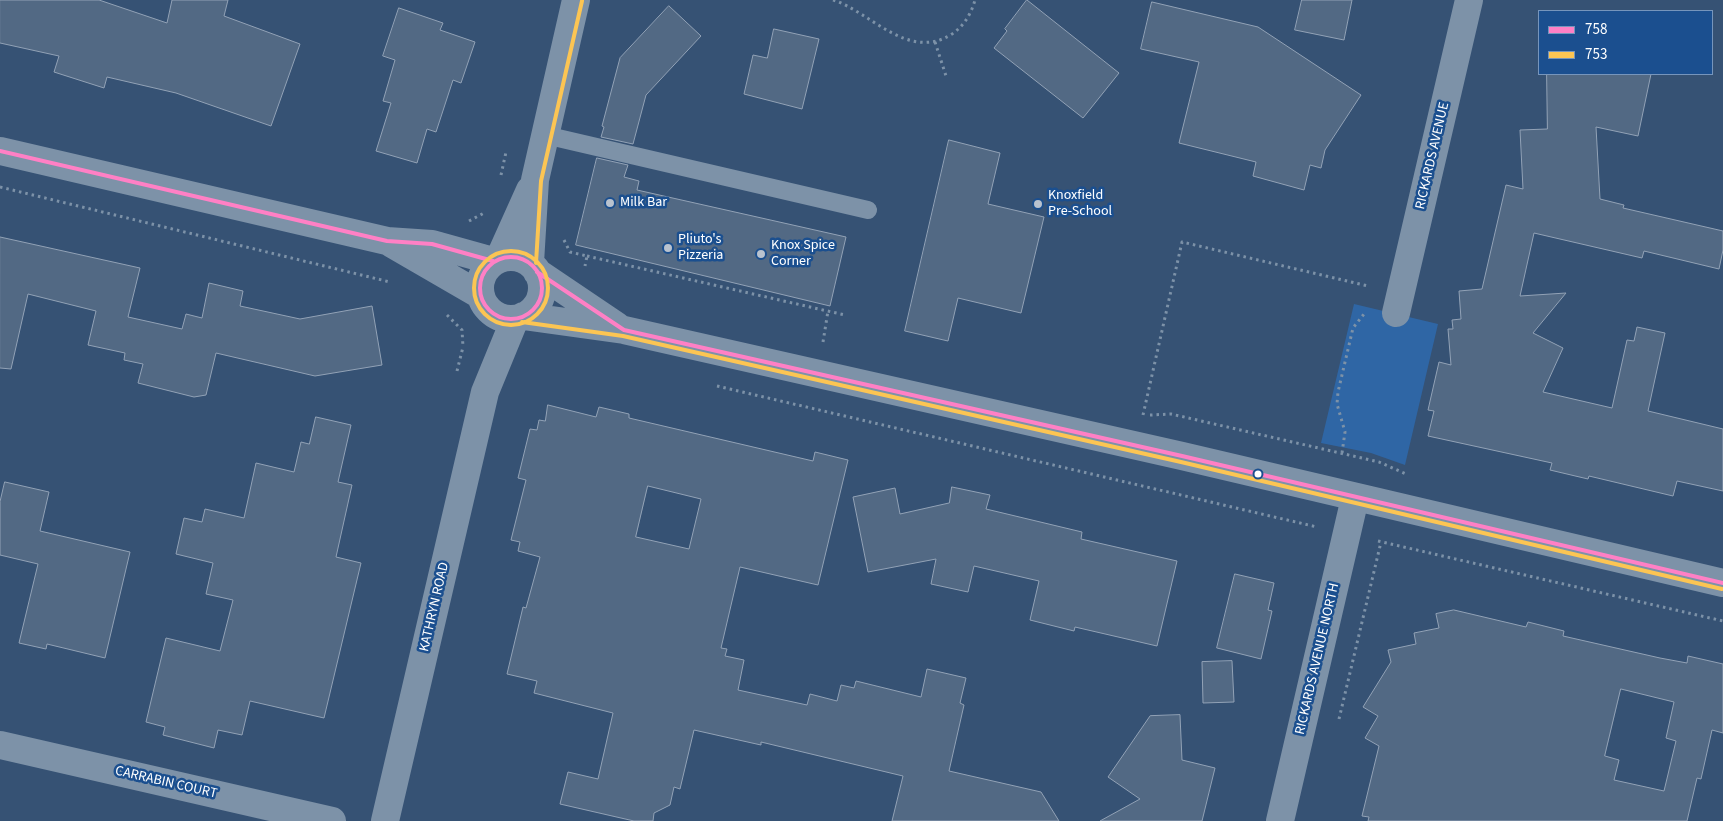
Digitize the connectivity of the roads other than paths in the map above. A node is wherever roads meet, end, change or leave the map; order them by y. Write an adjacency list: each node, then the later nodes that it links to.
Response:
1 (576, 0): 3 (street)
2 (1469, 0): 11 (street, RICKARDS AVENUE)
3 (545, 135): 5 (street); 6 (lane)
4 (0, 151): 7 (street)
5 (535, 180): 8 (street); 9 (street)
6 (868, 210)
7 (386, 241): 8 (street); 10 (street)
8 (496, 260): 9 (street); 10 (street)
9 (534, 267): 12 (street); 13 (street)
10 (481, 298): 12 (street); 14 (street, KATHRYN ROAD)
11 (1396, 313)
12 (519, 317): 13 (street); 14 (street, KATHRYN ROAD)
13 (624, 330): 15 (street)
14 (485, 392): 19 (street, KATHRYN ROAD)
15 (1355, 498): 16 (street); 20 (street, RICKARDS AVENUE NORTH)
16 (1723, 583)
17 (0, 745): 18 (street, CARRABIN COURT)
18 (332, 821)
19 (385, 821)
20 (1280, 821)

